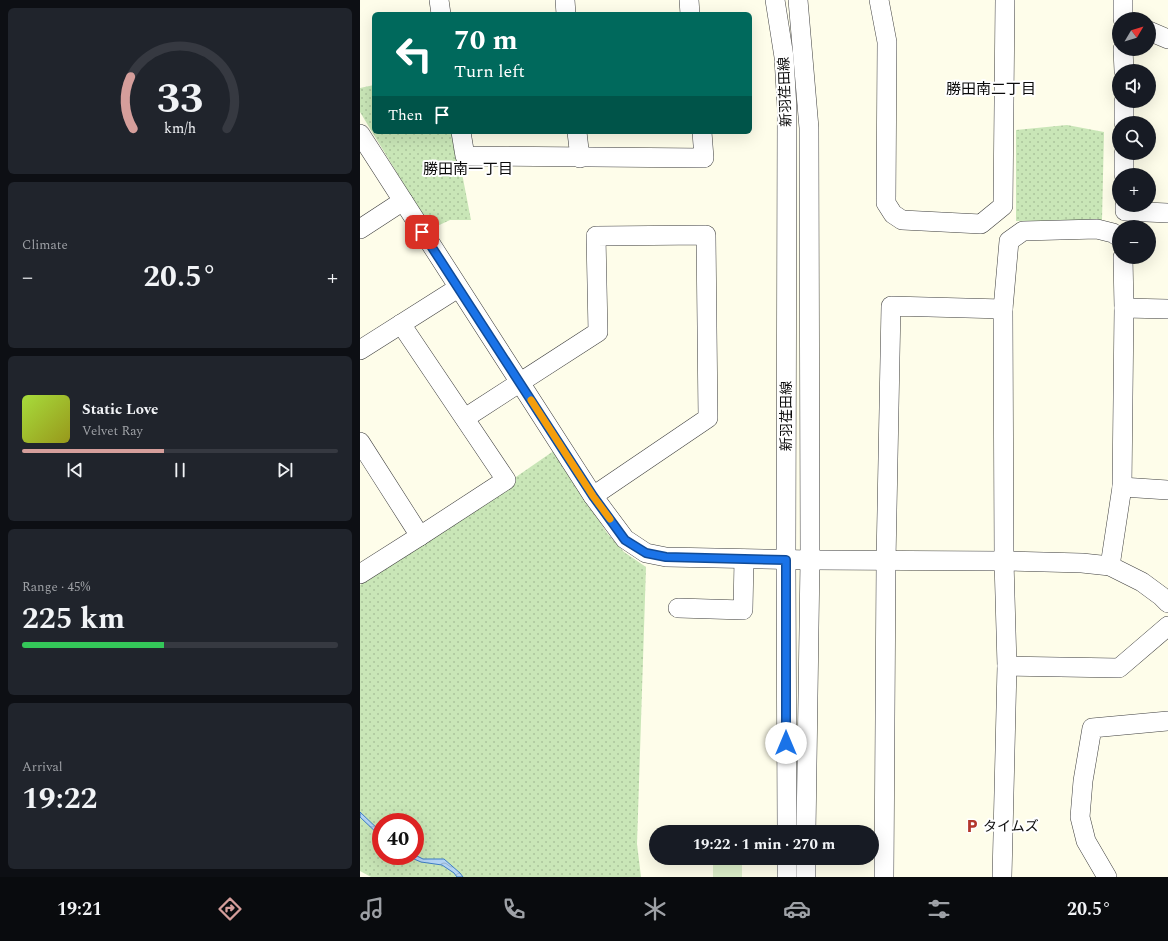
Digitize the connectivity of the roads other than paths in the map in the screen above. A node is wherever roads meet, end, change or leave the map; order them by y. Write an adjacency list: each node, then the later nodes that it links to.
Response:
1 (439, 0): 9 (street)
2 (565, 0): 10 (street)
3 (689, 0): 11 (street)
4 (775, 0): 40 (street, 新羽荏田線)
5 (798, 0): 41 (street, 新羽荏田線)
6 (879, 0): 7 (street)
7 (1005, 0)
8 (1124, 0): 12 (street)
9 (441, 12)
10 (566, 12)
11 (690, 12)
12 (1123, 12)
13 (1156, 34): 14 (street)
14 (1168, 39)
15 (360, 134): 20 (street)
16 (461, 134): 19 (street)
17 (577, 134): 19 (street)
18 (702, 134): 19 (street)
19 (580, 158)
20 (403, 201): 23 (street); 26 (street)
21 (1125, 212): 22 (street)
22 (1168, 213)
23 (360, 229)
24 (1112, 233): 28 (street)
25 (1123, 264): 27 (street)
26 (458, 288): 30 (street); 32 (street)
27 (1124, 308): 29 (street); 35 (street)
28 (1003, 309): 42 (street); 43 (street)
29 (1168, 310)
30 (401, 324): 31 (street); 33 (street)
31 (360, 350)
32 (520, 382): 33 (street); 37 (street); 37 (street)
33 (465, 418): 38 (street)
34 (360, 442): 38 (street)
35 (1122, 487): 36 (street); 44 (street)
36 (1168, 490)
37 (593, 496): 39 (street)
38 (420, 536): 45 (street)
39 (744, 559): 40 (street); 47 (street)
40 (786, 560): 41 (street); 51 (street, 新羽荏田線)
41 (810, 560): 42 (street); 52 (street, 新羽荏田線)
42 (886, 561): 43 (street); 57 (street)
43 (1004, 561): 44 (street); 49 (street)
44 (1110, 566): 46 (street)
45 (360, 574)
46 (1168, 603)
47 (678, 608)
48 (1168, 626): 49 (street)
49 (1007, 666): 58 (street)
50 (1168, 722): 59 (street)
51 (787, 825)
52 (806, 825)
53 (787, 865): 55 (street)
54 (806, 865): 56 (street)
55 (787, 877)
56 (806, 877)
57 (884, 877)
58 (1002, 877)
59 (1107, 877)

